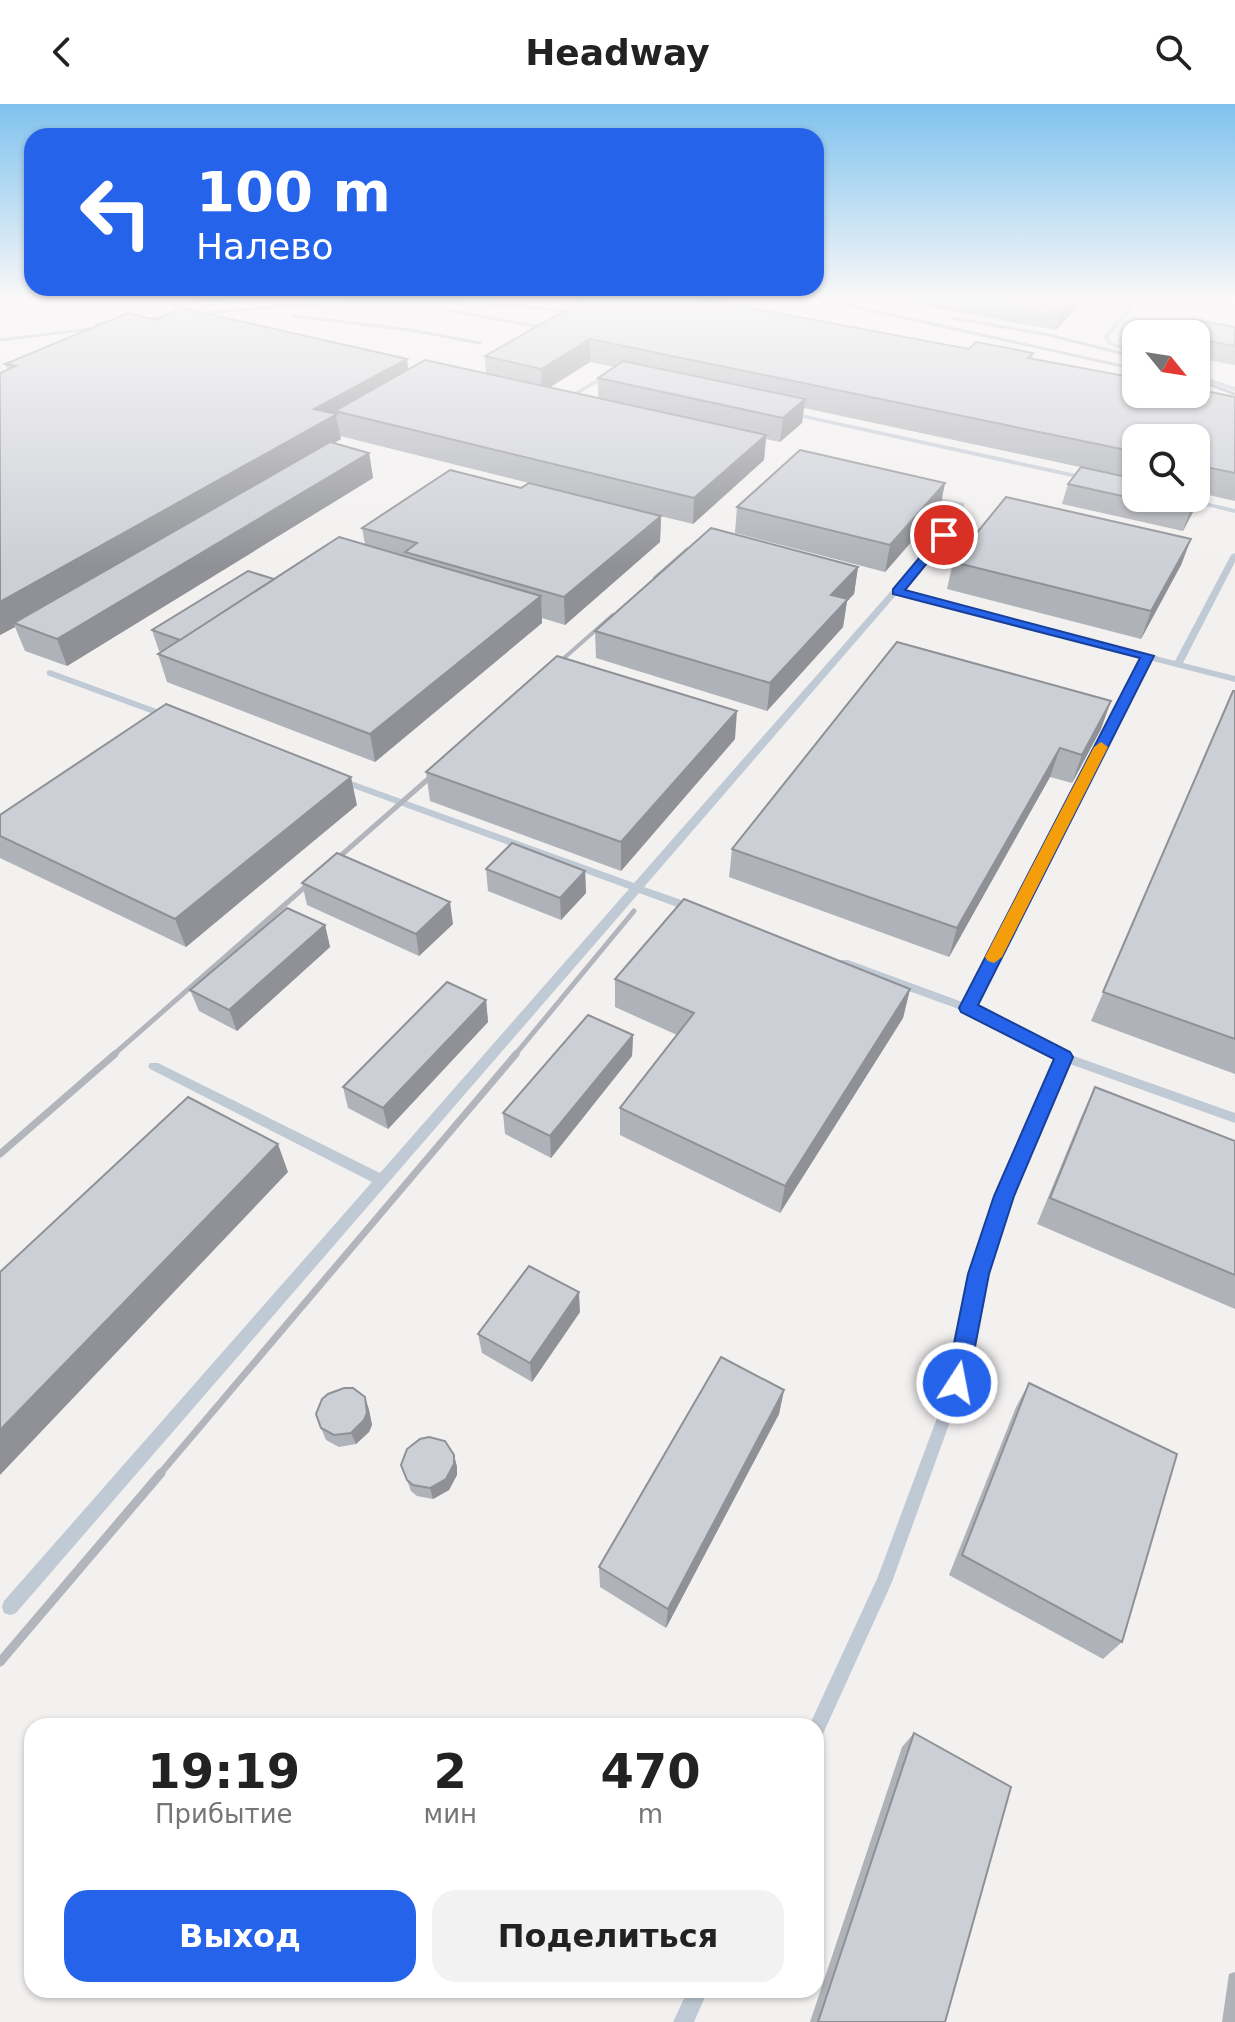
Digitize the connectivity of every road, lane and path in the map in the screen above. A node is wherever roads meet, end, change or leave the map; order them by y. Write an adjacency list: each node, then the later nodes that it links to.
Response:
1 (585, 388): 2 (lane)
2 (566, 399)
3 (778, 411): 4 (lane)
4 (1105, 482)
5 (919, 495): 9 (lane)
6 (1210, 505): 7 (lane)
7 (1235, 511)
8 (1235, 555): 11 (lane)
9 (897, 592): 10 (lane); 16 (lane)
10 (1147, 656): 11 (lane); 19 (lane)
11 (1178, 664): 13 (lane)
12 (50, 673): 14 (lane)
13 (1235, 679)
14 (182, 721)
15 (328, 775): 16 (lane)
16 (636, 889): 17 (lane); 23 (lane)
17 (697, 910)
18 (832, 959): 19 (lane)
19 (968, 1008): 20 (lane)
20 (1064, 1057): 22 (lane); 25 (lane)
21 (154, 1066): 23 (lane)
22 (1235, 1118)
23 (381, 1180): 24 (lane)
24 (10, 1607)
25 (822, 1718)
26 (694, 1998): 27 (lane)
27 (683, 2022)

